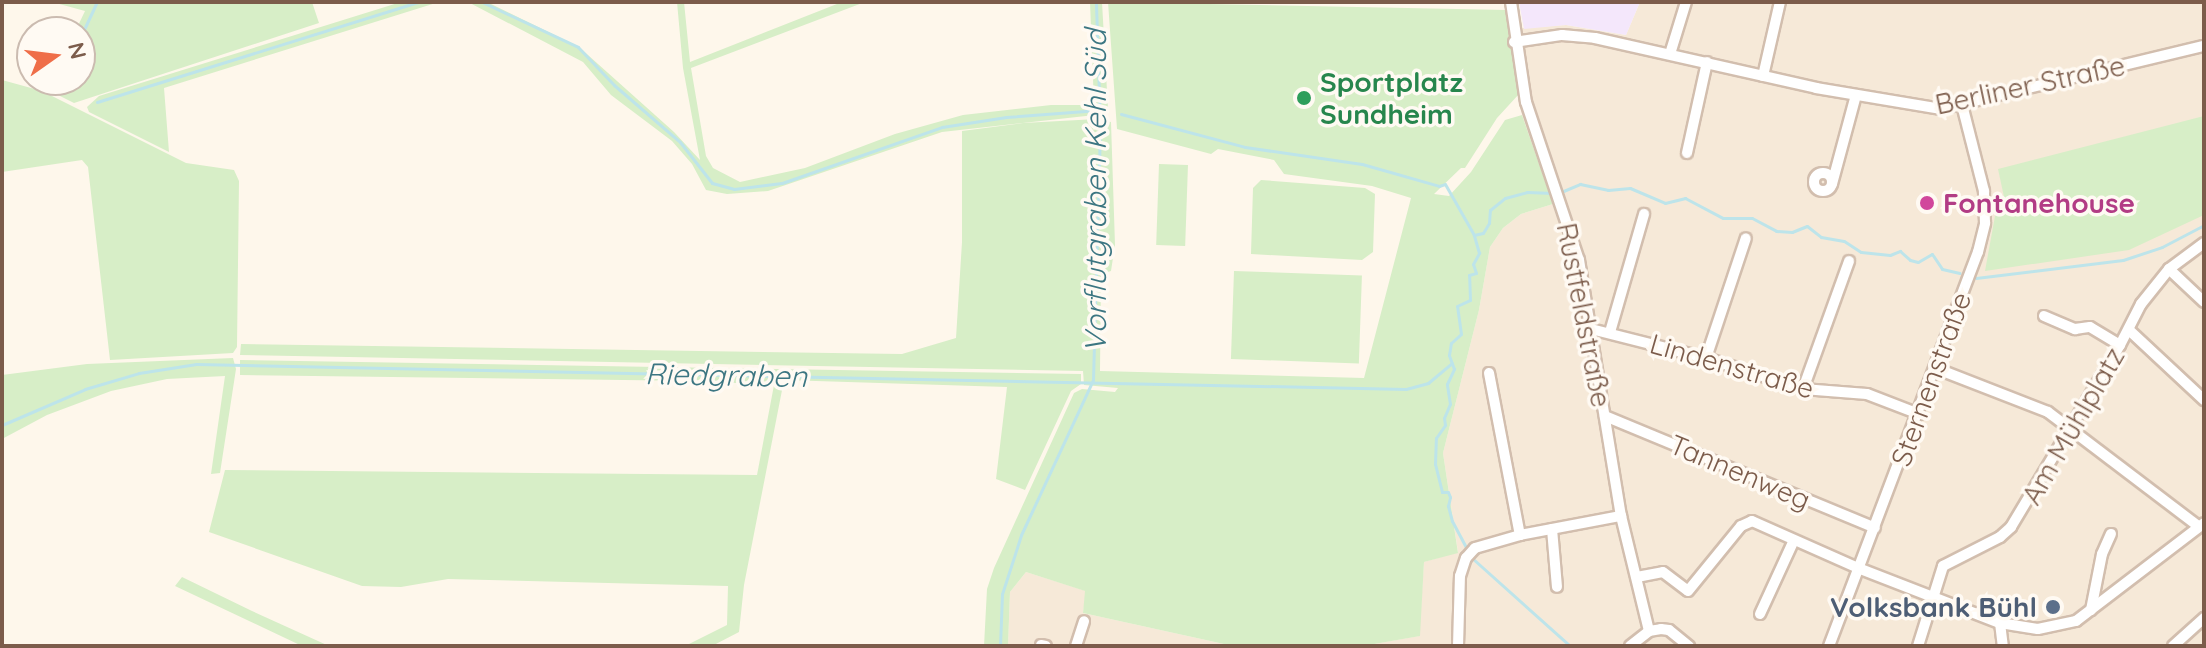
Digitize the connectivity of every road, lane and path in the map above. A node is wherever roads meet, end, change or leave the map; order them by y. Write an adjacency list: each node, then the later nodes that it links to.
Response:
1 (1511, 2): 4 (street, Rustfeldstraße)
2 (1686, 2): 6 (street)
3 (1780, 2): 8 (street)
4 (1514, 42): 6 (street, Berliner Straße); 20 (street, Rustfeldstraße)
5 (2204, 46): 10 (street, Berliner Straße)
6 (1670, 54): 7 (street, Berliner Straße)
7 (1707, 62): 8 (street, Berliner Straße); 11 (street)
8 (1763, 76): 9 (street, Berliner Straße)
9 (1856, 95): 10 (street, Berliner Straße); 12 (street)
10 (1962, 105): 25 (street, Sternenstraße)
11 (1687, 153)
12 (1832, 184)
13 (1644, 214): 22 (street)
14 (1746, 238): 24 (street)
15 (2204, 243): 17 (street, Am Mühlplatz)
16 (1849, 261): 27 (street)
17 (2169, 269): 18 (street); 21 (street, Am Mühlplatz)
18 (2204, 302)
19 (2044, 316): 23 (street)
20 (1591, 329): 22 (street, Lindenstraße); 30 (street, Rustfeldstraße)
21 (2129, 330): 23 (street, Am Mühlplatz); 28 (street)
22 (1610, 332): 24 (street, Lindenstraße)
23 (2120, 345): 31 (street, Am Mühlplatz)
24 (1706, 358): 27 (street, Lindenstraße)
25 (1935, 368): 29 (street, Sternenstraße); 31 (street)
26 (1489, 373): 37 (street)
27 (1803, 389): 29 (street, Lindenstraße)
28 (2204, 400)
29 (1919, 414): 34 (street, Sternenstraße)
30 (1605, 416): 32 (street, Rustfeldstraße); 34 (street, Tannenweg)
31 (2070, 429): 33 (street); 42 (street, Am Mühlplatz)
32 (1621, 516): 35 (street); 40 (street, Rustfeldstraße)
33 (2201, 525): 43 (street)
34 (1875, 528): 39 (street, Sternenstraße)
35 (1552, 529): 37 (street); 41 (street)
36 (2111, 534): 43 (street)
37 (1520, 535): 50 (street)
38 (1794, 540): 39 (street); 40 (street); 44 (street)
39 (1858, 568): 42 (street); 53 (street, Sternenstraße)
40 (1637, 577): 48 (street, Rustfeldstraße)
41 (1557, 587)
42 (1933, 595): 47 (street); 54 (street, Am Mühlplatz)
43 (2091, 610): 47 (street)
44 (1760, 614)
45 (2204, 618): 56 (street)
46 (1084, 621): 49 (street)
47 (2000, 623): 55 (street)
48 (1649, 631): 51 (street); 52 (street)
49 (1076, 646)
50 (1458, 646)
51 (1630, 646)
52 (1689, 646)
53 (1829, 646)
54 (1918, 646)
55 (2003, 646)
56 (2173, 646)

